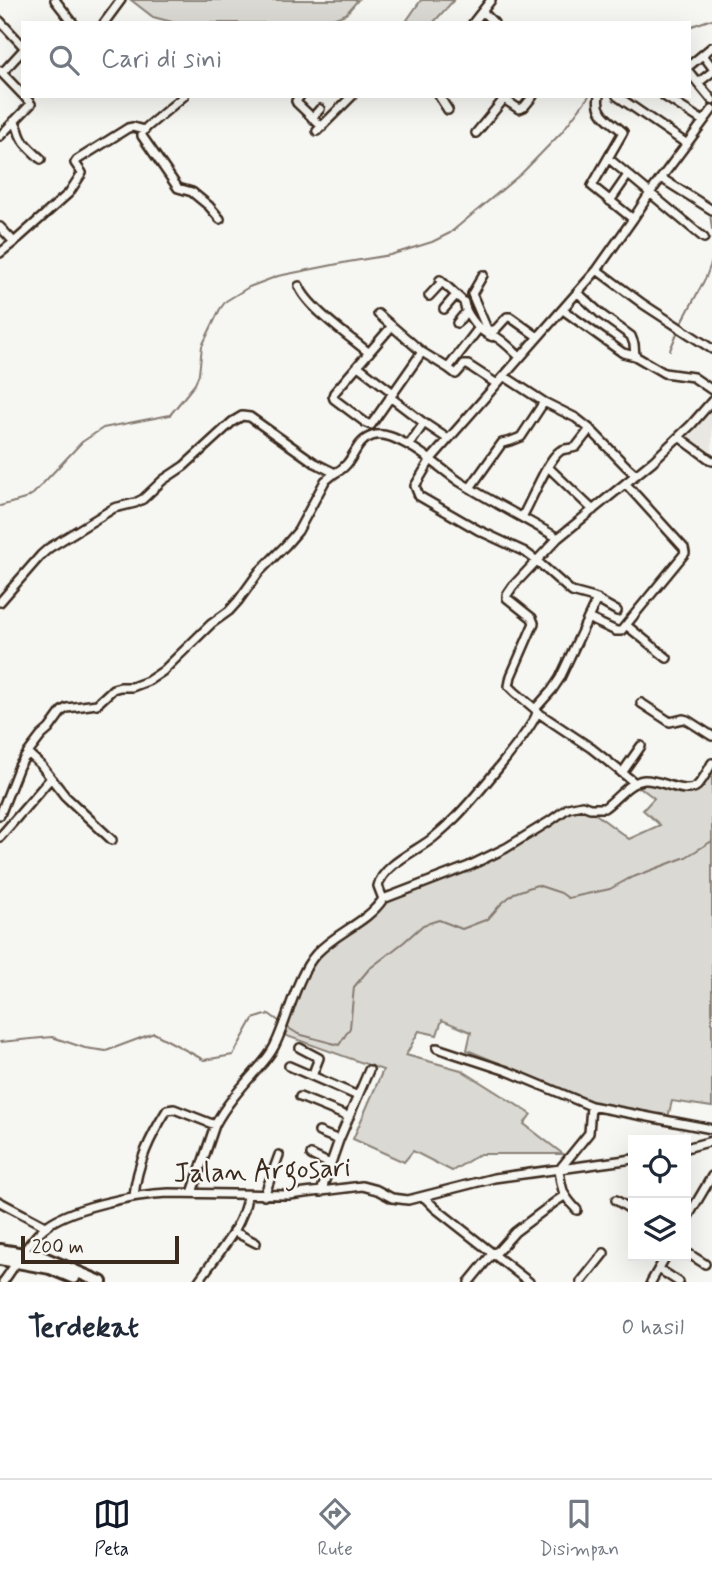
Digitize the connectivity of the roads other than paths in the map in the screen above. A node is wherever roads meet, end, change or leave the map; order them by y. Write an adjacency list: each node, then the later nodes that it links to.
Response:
1 (55, 0): 6 (street)
2 (121, 0): 7 (street)
3 (491, 0): 4 (street)
4 (483, 12): 8 (street); 9 (street)
5 (0, 21): 10 (street)
6 (71, 21)
7 (105, 21)
8 (475, 21)
9 (493, 21)
10 (21, 46)
11 (712, 47): 13 (street)
12 (21, 50): 16 (street)
13 (703, 55): 14 (street); 15 (street)
14 (691, 64)
15 (712, 69): 18 (street)
16 (1, 72): 19 (street)
17 (691, 74): 18 (street)
18 (698, 83): 31 (street)
19 (21, 92)
20 (26, 98): 32 (street)
21 (36, 98): 32 (street)
22 (182, 98): 39 (street)
23 (298, 98): 36 (street)
24 (350, 98): 36 (street)
25 (440, 98): 34 (street)
26 (502, 98): 27 (street); 40 (street)
27 (531, 98)
28 (599, 98): 43 (street)
29 (620, 98): 42 (street)
30 (667, 98): 38 (street)
31 (712, 100)
32 (31, 104): 37 (street)
33 (320, 109): 36 (street)
34 (448, 110)
35 (712, 110): 38 (street)
36 (312, 118)
37 (14, 121): 41 (street); 44 (street)
38 (703, 121): 42 (street)
39 (144, 130): 50 (street); 54 (street)
40 (475, 133)
41 (0, 136)
42 (687, 144): 46 (street)
43 (608, 158): 45 (street); 48 (street)
44 (41, 159)
45 (628, 175): 47 (street); 48 (street)
46 (661, 178): 47 (street); 49 (street)
47 (650, 193): 51 (street); 53 (street)
48 (610, 201): 51 (street)
49 (711, 209)
50 (220, 219)
51 (633, 219): 56 (street)
52 (0, 227): 54 (street)
53 (704, 237)
54 (14, 242): 55 (street)
55 (0, 253)
56 (597, 270): 59 (street); 70 (street)
57 (483, 275): 69 (street)
58 (299, 286): 72 (street)
59 (578, 293): 63 (street); 73 (street)
60 (456, 295): 61 (street); 62 (street); 64 (street)
61 (429, 296)
62 (444, 309)
63 (563, 310): 69 (street); 73 (street)
64 (466, 312): 66 (street); 68 (street)
65 (378, 314): 67 (street)
66 (457, 323)
67 (392, 326): 71 (street); 72 (street)
68 (479, 328): 74 (street); 76 (street)
69 (538, 337): 74 (street)
70 (712, 349)
71 (422, 352): 76 (street); 80 (street)
72 (369, 353): 75 (street)
73 (635, 356): 79 (street)
74 (520, 357): 77 (street)
75 (358, 366): 80 (street); 84 (street)
76 (448, 368): 78 (street)
77 (504, 376): 78 (street); 82 (street)
78 (497, 384): 88 (street)
79 (712, 390)
80 (391, 395): 83 (street); 84 (street)
81 (712, 401): 87 (street)
82 (544, 402): 85 (street); 96 (street)
83 (424, 423): 88 (street); 89 (street)
84 (370, 425): 86 (street)
85 (590, 429): 92 (street); 94 (street)
86 (374, 435): 89 (street); 93 (street)
87 (679, 437): 91 (street); 94 (street)
88 (448, 439): 90 (street)
89 (409, 445): 90 (street)
90 (430, 459): 96 (street); 100 (street)
91 (712, 461)
92 (548, 467): 97 (street); 98 (street)
93 (335, 473): 102 (street); 111 (street)
94 (636, 475): 95 (street)
95 (626, 484): 97 (street); 105 (street)
96 (470, 488): 98 (street)
97 (593, 510): 99 (street)
98 (522, 517): 99 (street)
99 (558, 538): 100 (street)
100 (537, 561): 101 (street); 108 (street)
101 (597, 599): 103 (street); 104 (street)
102 (0, 603)
103 (617, 611)
104 (588, 618): 105 (street); 108 (street)
105 (626, 625): 106 (street)
106 (667, 658)
107 (641, 703): 109 (street)
108 (536, 710): 113 (street); 119 (street)
109 (712, 736)
110 (641, 746): 113 (street)
111 (28, 753): 114 (street); 116 (street)
112 (712, 763): 115 (street)
113 (622, 773): 115 (street)
114 (51, 778): 117 (street); 118 (street)
115 (635, 783): 119 (street)
116 (0, 816)
117 (0, 837)
118 (112, 840)
119 (383, 899): 129 (street)
120 (300, 1048): 124 (street)
121 (436, 1048): 127 (street)
122 (289, 1066): 124 (street)
123 (369, 1070): 125 (street)
124 (312, 1076): 125 (street)
125 (358, 1096): 128 (street)
126 (300, 1097): 128 (street)
127 (591, 1106): 130 (street); 139 (street)
128 (349, 1117): 132 (street)
129 (215, 1125): 142 (street); 143 (street)
130 (712, 1129)
131 (319, 1132): 132 (street)
132 (339, 1140): 138 (street)
133 (712, 1141): 134 (street)
134 (691, 1147)
135 (279, 1155): 145 (street)
136 (311, 1155): 138 (street)
137 (628, 1160): 139 (street, Jalan Argosari)
138 (330, 1164): 141 (street)
139 (559, 1170): 146 (street); 147 (street, Jalan Argosari)
140 (712, 1175): 150 (street)
141 (321, 1192): 145 (street, Jalan Argosari); 147 (street, Jalan Argosari)
142 (192, 1193): 143 (street, Jalan Argosari); 144 (street, Jalan Argosari)
143 (134, 1196): 153 (street, Jalan Argosari)
144 (247, 1196): 145 (street, Jalan Argosari); 154 (street)
145 (264, 1196)
146 (564, 1196): 152 (street); 158 (street)
147 (424, 1197): 158 (street)
148 (616, 1200): 151 (street)
149 (0, 1202): 153 (street)
150 (691, 1202)
151 (628, 1208)
152 (577, 1210)
153 (45, 1226): 160 (street, Jalan Argosari)
154 (233, 1231): 155 (street); 168 (street)
155 (256, 1243)
156 (0, 1250): 160 (highway)
157 (604, 1253): 171 (street)
158 (492, 1254): 169 (street); 170 (street)
159 (691, 1255): 163 (street)
160 (20, 1258): 161 (highway); 165 (street, Jalan Argosari); 166 (highway); 167 (highway)
161 (0, 1259)
162 (663, 1261): 164 (street)
163 (705, 1264)
164 (659, 1269): 172 (street); 173 (street)
165 (3, 1282)
166 (83, 1282)
167 (101, 1282)
168 (198, 1282)
169 (469, 1282)
170 (529, 1282)
171 (581, 1282)
172 (651, 1282)
173 (679, 1282)

